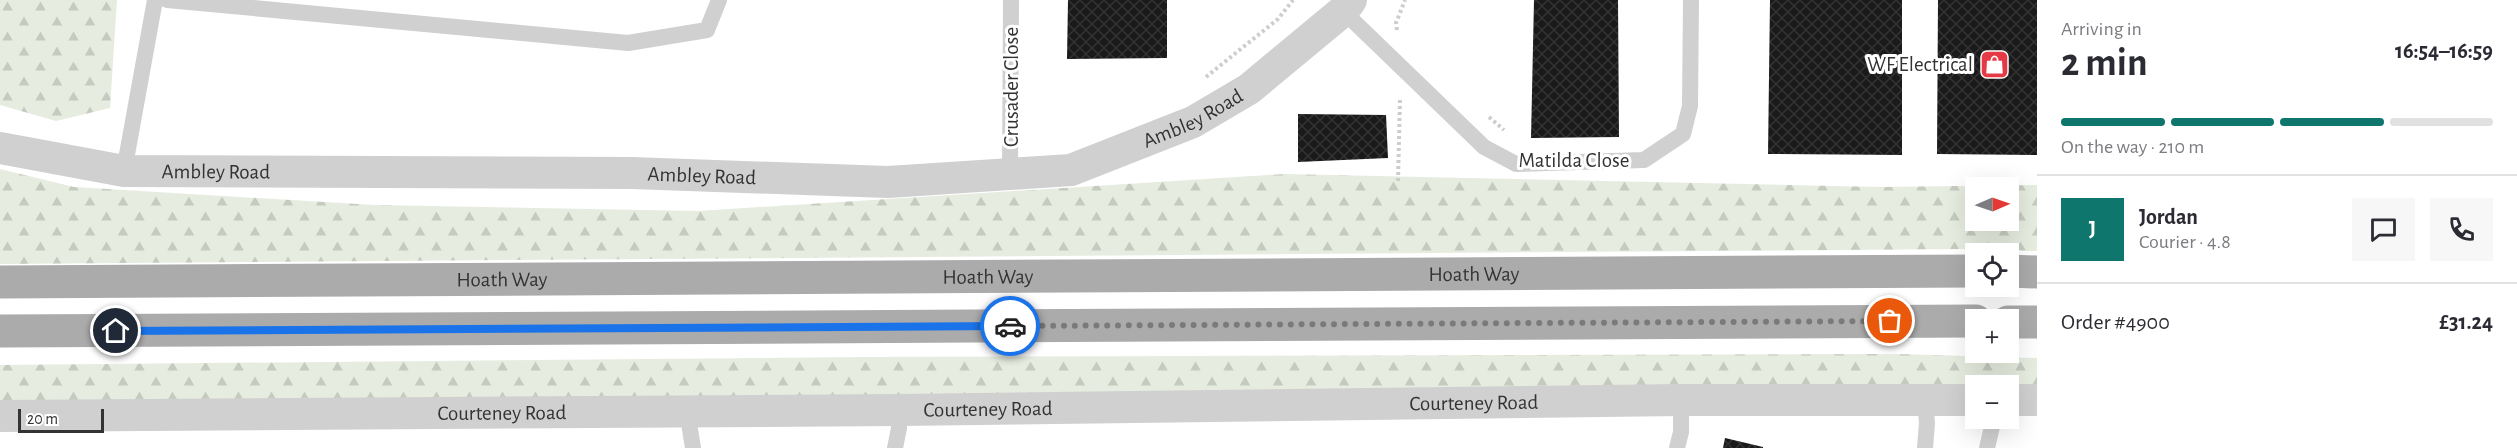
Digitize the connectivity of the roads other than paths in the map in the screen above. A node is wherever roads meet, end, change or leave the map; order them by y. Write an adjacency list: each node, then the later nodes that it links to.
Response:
1 (154, 0): 8 (lane)
2 (167, 0): 3 (lane)
3 (719, 0)
4 (1011, 0): 9 (lane, Crusader Close)
5 (1691, 0): 6 (lane, Matilda Close)
6 (1347, 6): 9 (street, Ambley Road)
7 (0, 148): 8 (street, Ambley Road)
8 (124, 171): 9 (street, Ambley Road)
9 (1011, 174)
10 (1965, 271): 13 (main road, Hoath Way)
11 (2019, 271): 12 (main road)
12 (2037, 272)
13 (0, 282)
14 (1965, 321): 17 (main road)
15 (2019, 321): 16 (main road)
16 (2037, 322)
17 (0, 331)
18 (1925, 399): 19 (street, Courteney Road); 20 (street, Courteney Road); 30 (lane)
19 (1681, 400): 23 (street, Courteney Road); 29 (lane)
20 (1965, 400)
21 (2019, 400): 22 (street)
22 (2037, 400)
23 (899, 410): 24 (street, Courteney Road); 28 (lane)
24 (687, 411): 25 (street, Courteney Road); 27 (lane)
25 (0, 416)
26 (1991, 429): 31 (lane)
27 (693, 448)
28 (895, 448)
29 (1677, 448)
30 (1924, 448)
31 (1987, 448)

